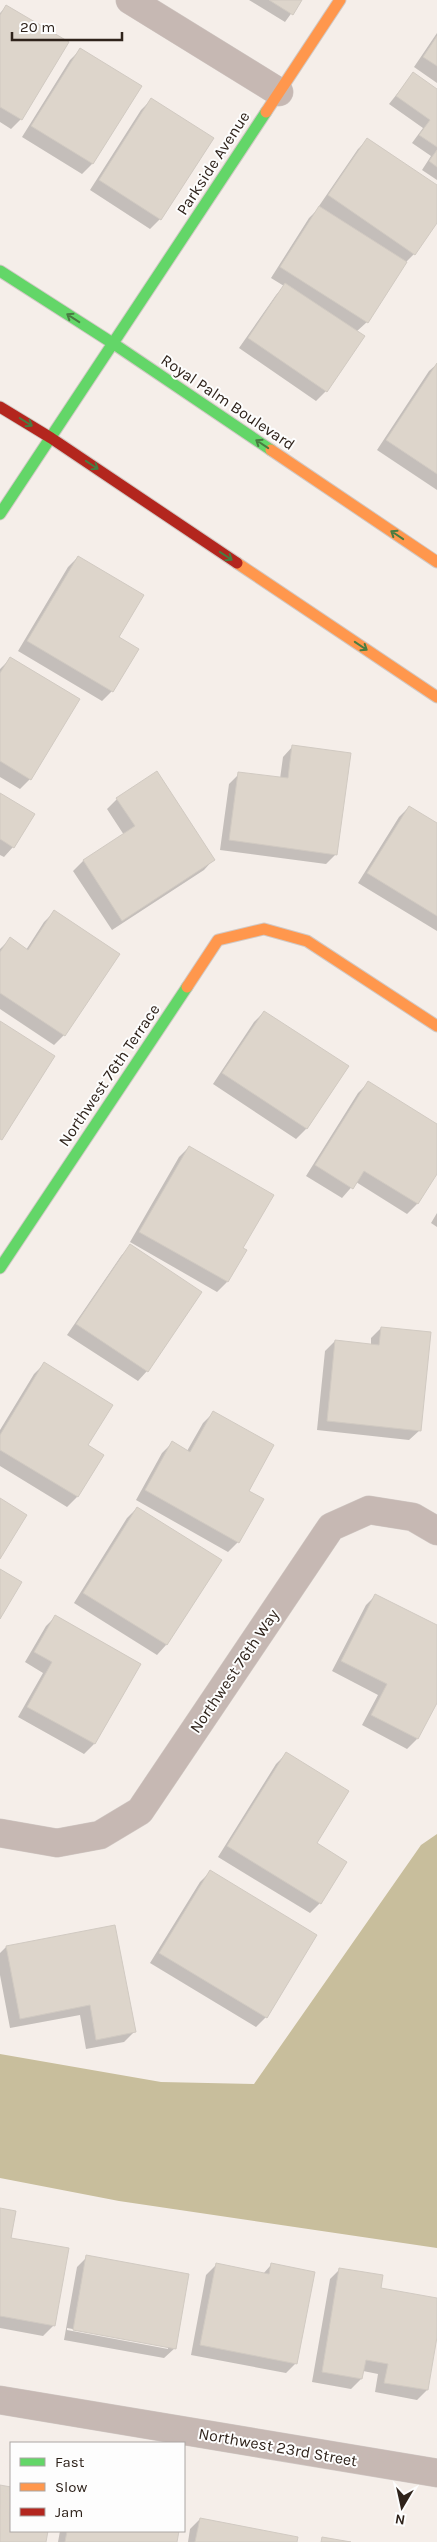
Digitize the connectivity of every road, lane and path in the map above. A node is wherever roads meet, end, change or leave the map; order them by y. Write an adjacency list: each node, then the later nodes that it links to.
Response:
1 (130, 0): 3 (street)
2 (340, 0): 3 (street, Parkside Avenue)
3 (279, 92): 5 (street, Parkside Avenue)
4 (0, 271): 5 (street, Royal Palm Boulevard, one-way to 4)
5 (114, 344): 7 (street, Parkside Avenue); 9 (street, Royal Palm Boulevard, one-way to 5)
6 (0, 407): 7 (street, one-way to 7)
7 (51, 438): 8 (street, Parkside Avenue); 10 (street, one-way to 10)
8 (0, 514)
9 (437, 562)
10 (437, 697)
11 (437, 1026): 12 (street, Northwest 76th Terrace)
12 (0, 1268)
13 (437, 1531): 14 (street, Northwest 76th Way)
14 (0, 1833)
15 (0, 2400): 16 (street, Northwest 23rd Street)
16 (437, 2474)

